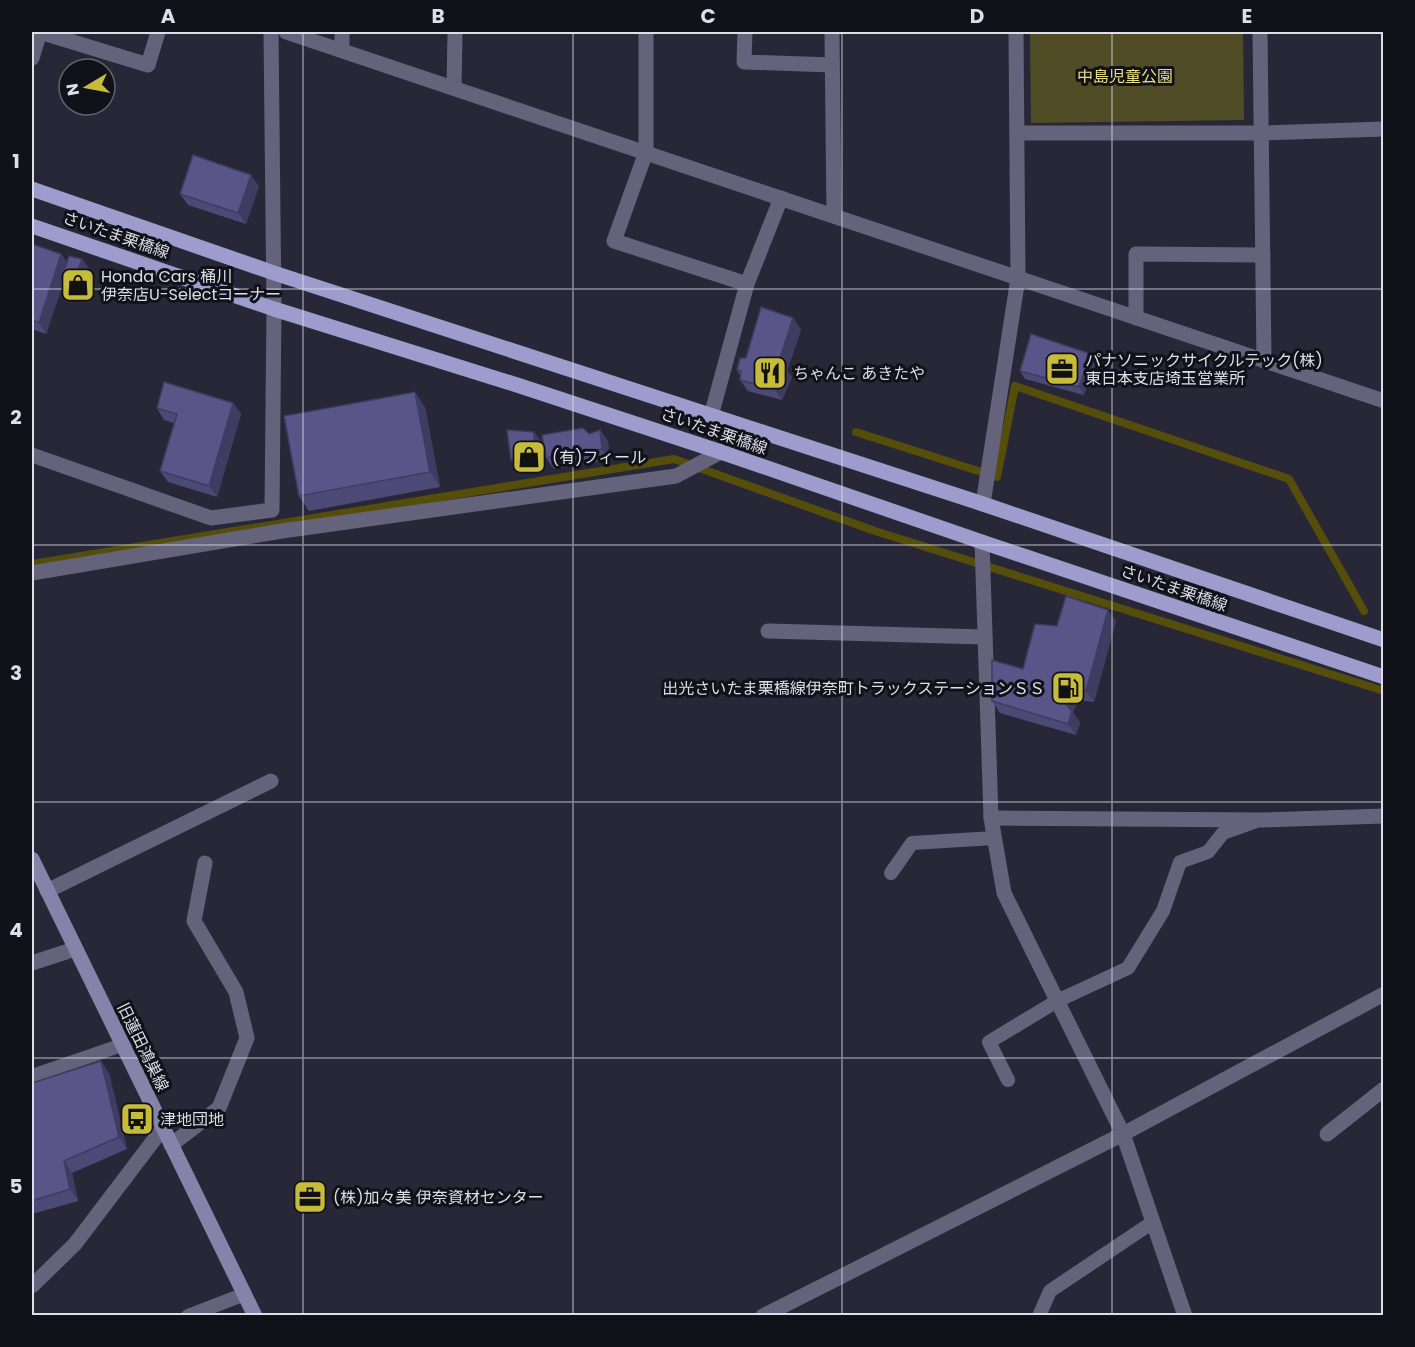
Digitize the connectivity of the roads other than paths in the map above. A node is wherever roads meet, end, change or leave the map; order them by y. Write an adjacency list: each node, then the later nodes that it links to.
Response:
1 (158, 32): 12 (street)
2 (271, 32): 24 (street)
3 (286, 32): 11 (street)
4 (342, 32): 11 (street)
5 (454, 32): 14 (street)
6 (646, 32): 18 (street)
7 (745, 32): 13 (street)
8 (832, 32): 13 (street)
9 (1016, 32): 16 (street)
10 (1260, 32): 17 (street)
11 (342, 49): 14 (street)
12 (32, 58)
13 (832, 65): 21 (street)
14 (454, 87): 18 (street)
15 (1383, 129): 17 (street)
16 (1017, 133): 17 (street); 25 (street)
17 (1261, 133): 23 (street)
18 (646, 152): 20 (street); 26 (street)
19 (32, 189): 24 (main road, さいたま栗橋線)
20 (781, 198): 21 (street); 26 (street)
21 (834, 216): 25 (street)
22 (32, 226): 27 (main road, さいたま栗橋線)
23 (1263, 255): 28 (street); 29 (street)
24 (274, 273): 27 (street); 31 (main road, さいたま栗橋線)
25 (1018, 278): 28 (street); 34 (street)
26 (747, 284): 31 (street)
27 (274, 309): 32 (main road, さいたま栗橋線); 35 (street)
28 (1136, 318): 29 (street)
29 (1264, 361): 30 (street)
30 (1383, 401)
31 (711, 416): 34 (main road, さいたま栗橋線)
32 (721, 452): 36 (street); 37 (main road, さいたま栗橋線)
33 (32, 455): 35 (street)
34 (983, 504): 41 (main road, さいたま栗橋線)
35 (246, 513): 36 (street)
36 (250, 536): 38 (street)
37 (982, 542): 40 (street); 42 (main road, さいたま栗橋線)
38 (32, 573)
39 (768, 631): 40 (street)
40 (985, 637): 45 (street)
41 (1383, 640)
42 (1383, 677)
43 (271, 781): 51 (street)
44 (1383, 816): 46 (street)
45 (991, 818): 46 (street); 47 (street)
46 (1262, 820): 55 (lane)
47 (994, 838): 50 (lane); 55 (street)
48 (32, 859): 51 (street, 旧蓮田鴻巣線)
49 (205, 863): 63 (street)
50 (891, 873)
51 (47, 891): 52 (street, 旧蓮田鴻巣線)
52 (75, 949): 53 (street); 56 (street, 旧蓮田鴻巣線)
53 (32, 963)
54 (1383, 994): 61 (street)
55 (1057, 1001): 58 (lane); 61 (street)
56 (122, 1045): 57 (lane); 60 (street, 旧蓮田鴻巣線)
57 (32, 1076)
58 (1008, 1080)
59 (1383, 1089): 62 (street)
60 (163, 1128): 63 (street, 旧蓮田鴻巣線); 65 (street)
61 (1123, 1134): 64 (street); 69 (street)
62 (1327, 1134)
63 (171, 1145): 66 (street, 旧蓮田鴻巣線)
64 (1153, 1222): 70 (lane); 71 (street)
65 (32, 1286)
66 (244, 1294): 67 (lane); 68 (street, 旧蓮田鴻巣線)
67 (188, 1316)
68 (255, 1316)
69 (764, 1316)
70 (1038, 1316)
71 (1185, 1316)

